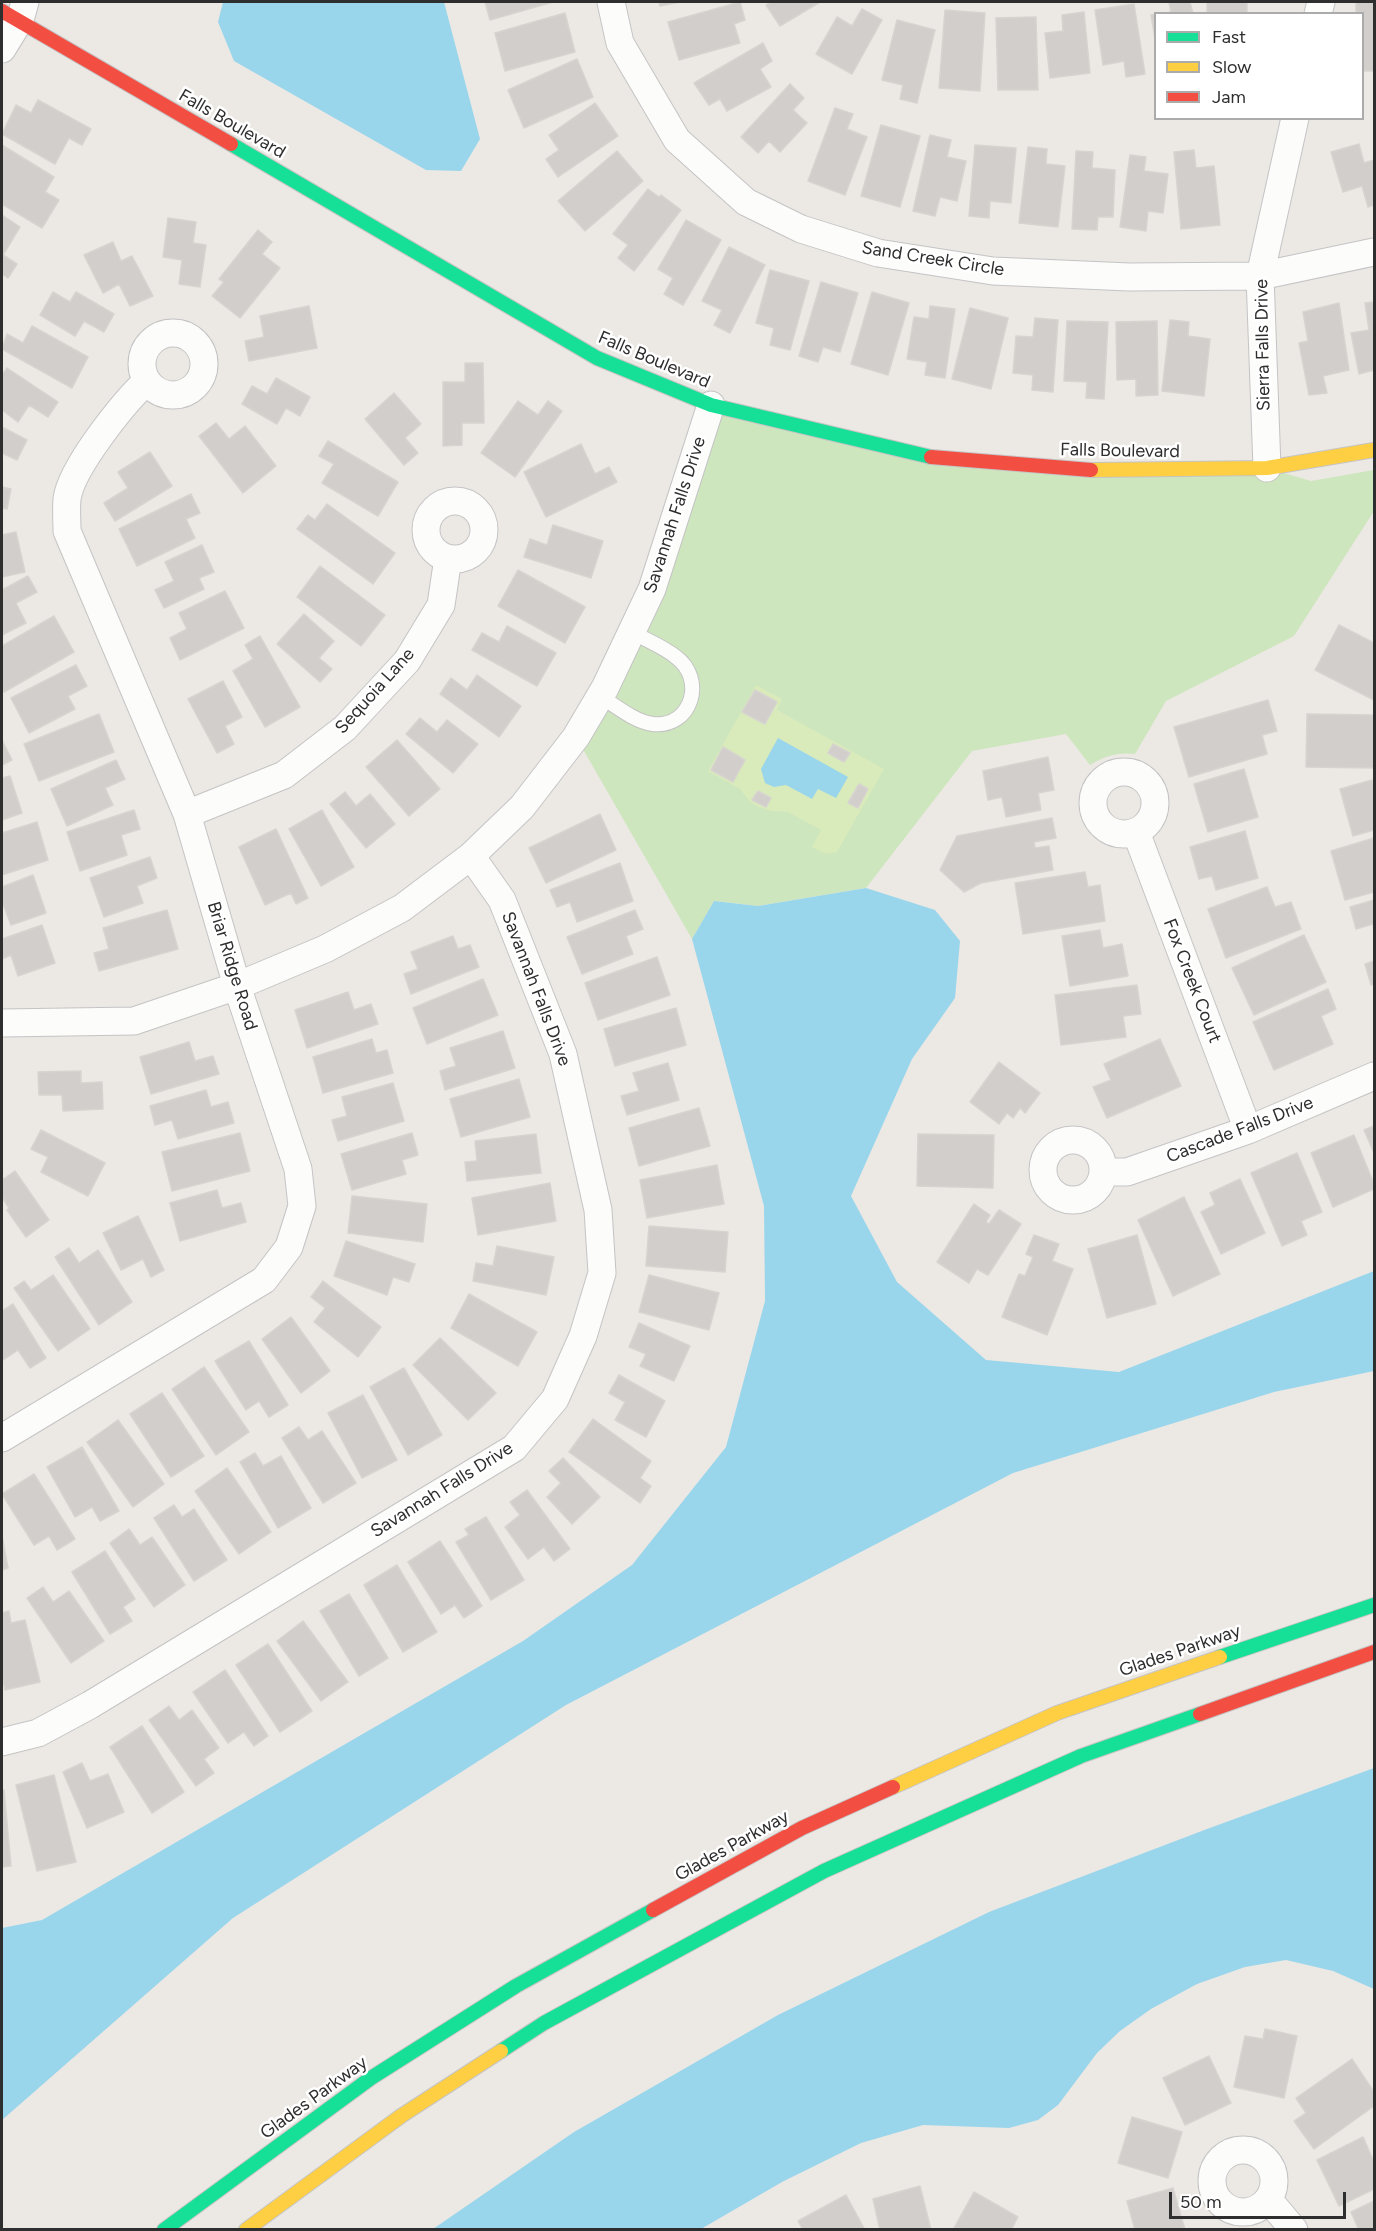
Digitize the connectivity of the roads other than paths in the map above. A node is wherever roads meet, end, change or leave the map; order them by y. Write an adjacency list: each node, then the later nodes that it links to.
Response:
1 (611, 2): 6 (street, Sand Creek Circle)
2 (15, 11): 3 (street); 8 (main road, Falls Boulevard)
3 (2, 49)
4 (1295, 120): 6 (street, Sierra Falls Drive)
5 (1374, 252): 6 (street, Sand Creek Circle)
6 (1260, 276): 10 (street, Sierra Falls Drive)
7 (147, 381): 14 (street, Briar Ridge Road)
8 (711, 405): 10 (main road, Falls Boulevard); 12 (street, Savannah Falls Drive)
9 (1374, 450): 10 (main road, Falls Boulevard)
10 (1267, 468)
11 (448, 558): 14 (street, Sequoia Lane)
12 (632, 632): 13 (street, Savannah Falls Drive); 13 (lane)
13 (600, 696): 16 (street, Savannah Falls Drive)
14 (187, 814): 17 (street, Briar Ridge Road)
15 (1136, 832): 20 (street, Fox Creek Court)
16 (471, 856): 17 (street, Savannah Falls Drive); 25 (street, Savannah Falls Drive)
17 (237, 986): 18 (street, Savannah Falls Drive); 22 (street, Briar Ridge Road)
18 (2, 1023)
19 (1374, 1076): 20 (street, Cascade Falls Drive)
20 (1248, 1130): 21 (street, Cascade Falls Drive)
21 (1103, 1172)
22 (2, 1438)
23 (1374, 1605): 27 (main road, Glades Parkway)
24 (1374, 1652): 28 (main road)
25 (2, 1742)
26 (1268, 2199): 29 (street)
27 (164, 2229)
28 (246, 2229)
29 (1294, 2229)

